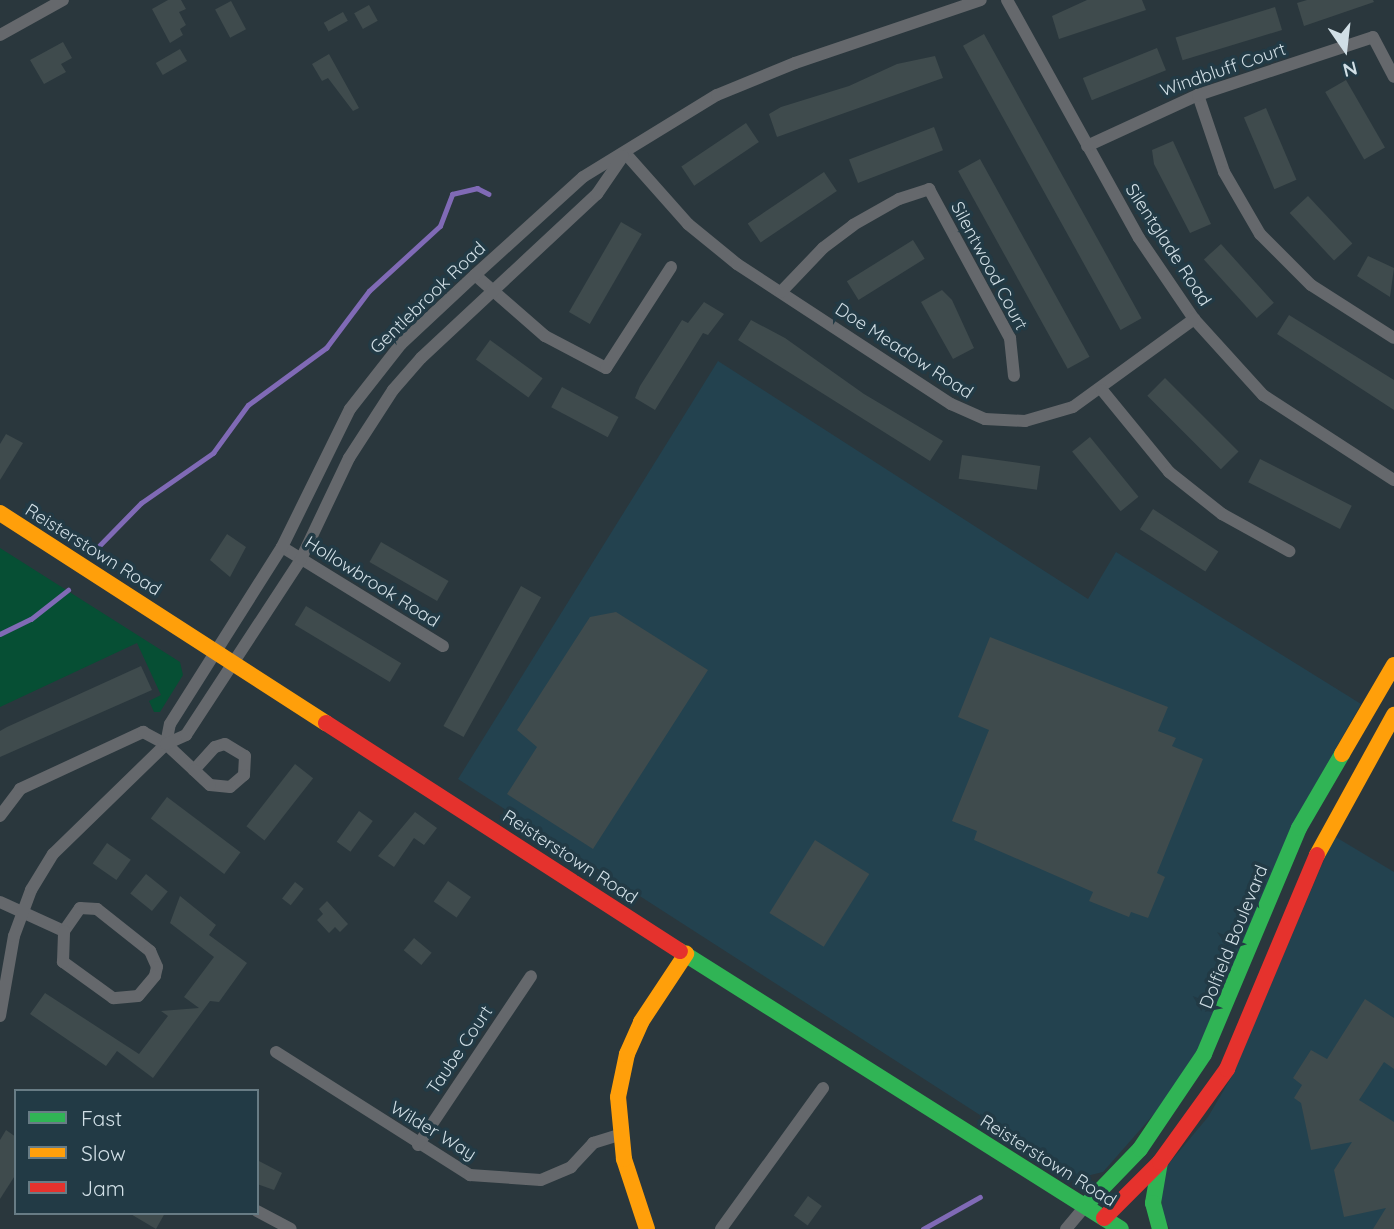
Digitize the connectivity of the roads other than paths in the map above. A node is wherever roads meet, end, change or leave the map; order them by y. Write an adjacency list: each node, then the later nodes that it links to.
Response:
1 (63, 0): 4 (street)
2 (981, 0): 8 (street, Gentlebrook Road)
3 (1007, 0): 7 (street, Silentglade Road)
4 (0, 34)
5 (1394, 77): 6 (street, Windbluff Court)
6 (1198, 95): 7 (street, Windbluff Court); 14 (street)
7 (1087, 146): 13 (street, Silentglade Road)
8 (625, 153): 10 (street, Gentlebrook Road); 11 (street, Gentlebrook Road); 12 (street, Doe Meadow Road)
9 (671, 267): 11 (street)
10 (475, 275): 11 (street); 19 (street, Gentlebrook Road)
11 (493, 291): 21 (street, Gentlebrook Road)
12 (781, 292): 15 (street, Silentwood Court); 16 (street, Doe Meadow Road)
13 (1194, 319): 16 (street, Doe Meadow Road); 17 (street, Silentglade Road)
14 (1394, 338)
15 (1014, 376)
16 (1102, 390): 20 (street)
17 (1394, 480)
18 (0, 513): 23 (main road, Reisterstown Road)
19 (282, 547): 21 (street, Hollowbrook Road); 23 (street, Gentlebrook Road)
20 (1289, 551)
21 (301, 559): 22 (street, Hollowbrook Road); 24 (street, Gentlebrook Road)
22 (443, 646)
23 (218, 652): 24 (main road, Reisterstown Road); 27 (street, Gentlebrook Road)
24 (236, 663): 27 (street, Gentlebrook Road); 33 (main road, Reisterstown Road)
25 (1394, 665): 41 (main road, Dolfield Boulevard)
26 (1394, 715): 40 (main road)
27 (166, 744): 28 (street); 29 (street); 31 (street, Gentlebrook Road)
28 (194, 770)
29 (0, 816)
30 (0, 902): 31 (street)
31 (22, 912): 32 (street); 35 (street, Gentlebrook Road)
32 (64, 931): 32 (street)
33 (686, 954): 38 (main road); 41 (main road, Reisterstown Road)
34 (531, 976): 39 (street, Taube Court)
35 (0, 1016)
36 (276, 1052): 39 (street, Wilder Way)
37 (823, 1088): 46 (street)
38 (619, 1135): 39 (street, Wilder Way); 45 (main road)
39 (418, 1144)
40 (1160, 1162): 43 (main road); 49 (main road)
41 (1085, 1206): 43 (main road, Reisterstown Road); 47 (street)
42 (259, 1213): 44 (street)
43 (1100, 1223): 48 (main road, Reisterstown Road)
44 (291, 1229)
45 (647, 1229)
46 (721, 1229)
47 (1066, 1229)
48 (1121, 1229)
49 (1160, 1229)

